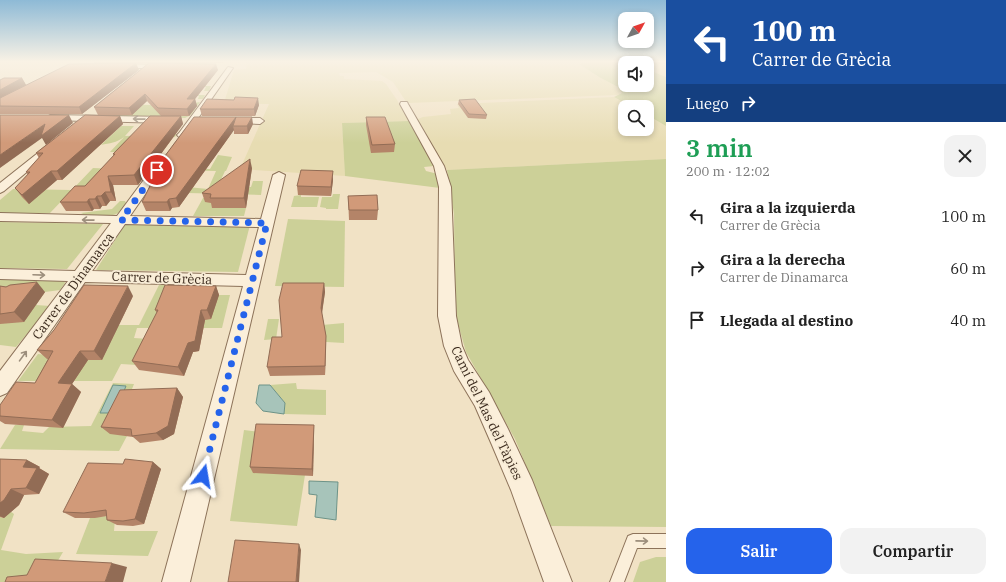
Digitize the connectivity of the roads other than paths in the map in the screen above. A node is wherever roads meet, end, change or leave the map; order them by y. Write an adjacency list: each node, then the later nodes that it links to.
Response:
1 (212, 89): 6 (street, Carrer de Dinamarca)
2 (404, 104): 23 (street, Camí del Mas del Tàpies)
3 (98, 109): 5 (street)
4 (39, 118): 5 (street)
5 (86, 119): 6 (street, one-way to 5); 10 (street)
6 (185, 120): 7 (street); 15 (street, Carrer de Dinamarca)
7 (207, 120)
8 (222, 120): 9 (street)
9 (260, 121)
10 (74, 129)
11 (62, 139): 13 (street)
12 (279, 175): 16 (street)
13 (0, 189)
14 (0, 217): 15 (street, one-way to 14)
15 (121, 220): 16 (street); 18 (street, Carrer de Dinamarca)
16 (267, 223): 19 (street)
17 (0, 274): 18 (street, Carrer de Grècia, one-way to 18)
18 (81, 276): 19 (street, Carrer de Grècia); 20 (street, Carrer de Dinamarca, one-way to 18)
19 (253, 280): 22 (street)
20 (0, 387)
21 (666, 541): 24 (lane, one-way to 21)
22 (176, 582)
23 (558, 582)
24 (617, 582)

